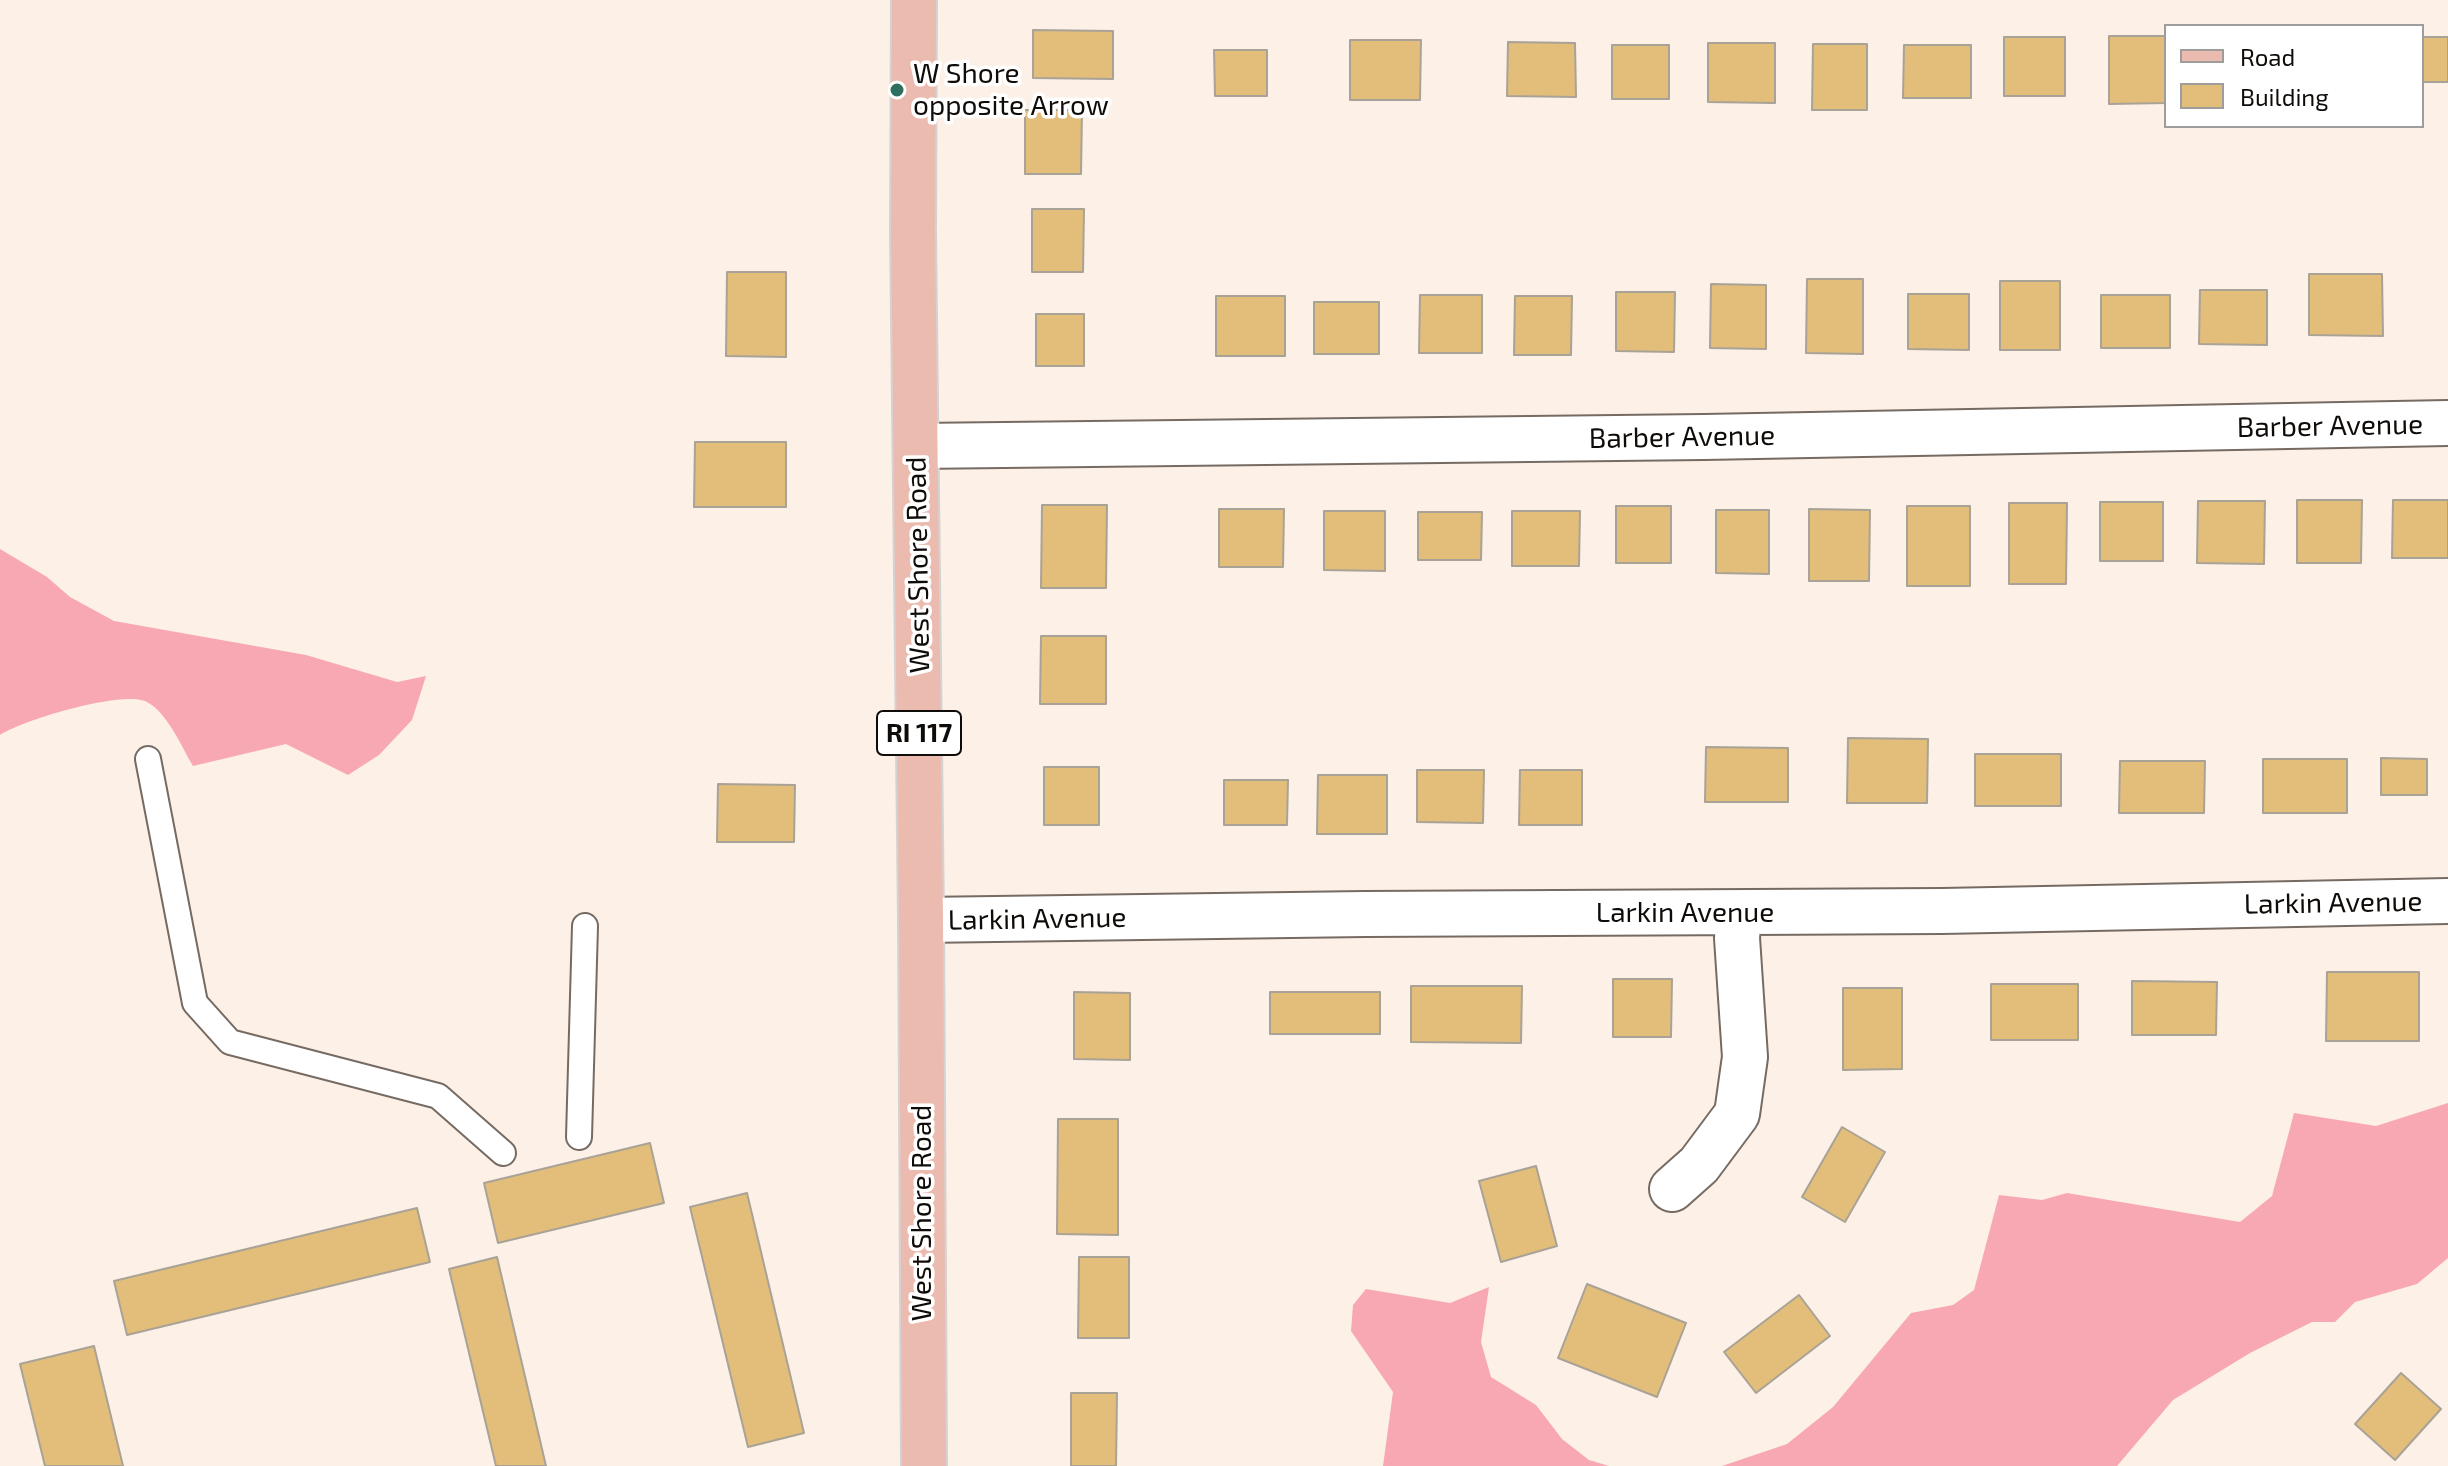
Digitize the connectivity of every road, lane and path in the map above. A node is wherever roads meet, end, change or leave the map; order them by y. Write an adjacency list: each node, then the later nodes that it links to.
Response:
1 (914, 0): 3 (main road, West Shore Road / RI 117)
2 (2448, 423): 3 (street, Barber Avenue)
3 (916, 446): 7 (main road, West Shore Road / RI 117)
4 (148, 759): 10 (lane)
5 (2448, 901): 6 (street, Larkin Avenue)
6 (1739, 913): 7 (street, Larkin Avenue); 11 (street)
7 (921, 920): 12 (main road, West Shore Road / RI 117)
8 (585, 926): 9 (lane)
9 (579, 1137)
10 (503, 1153)
11 (1672, 1189)
12 (924, 1466)

